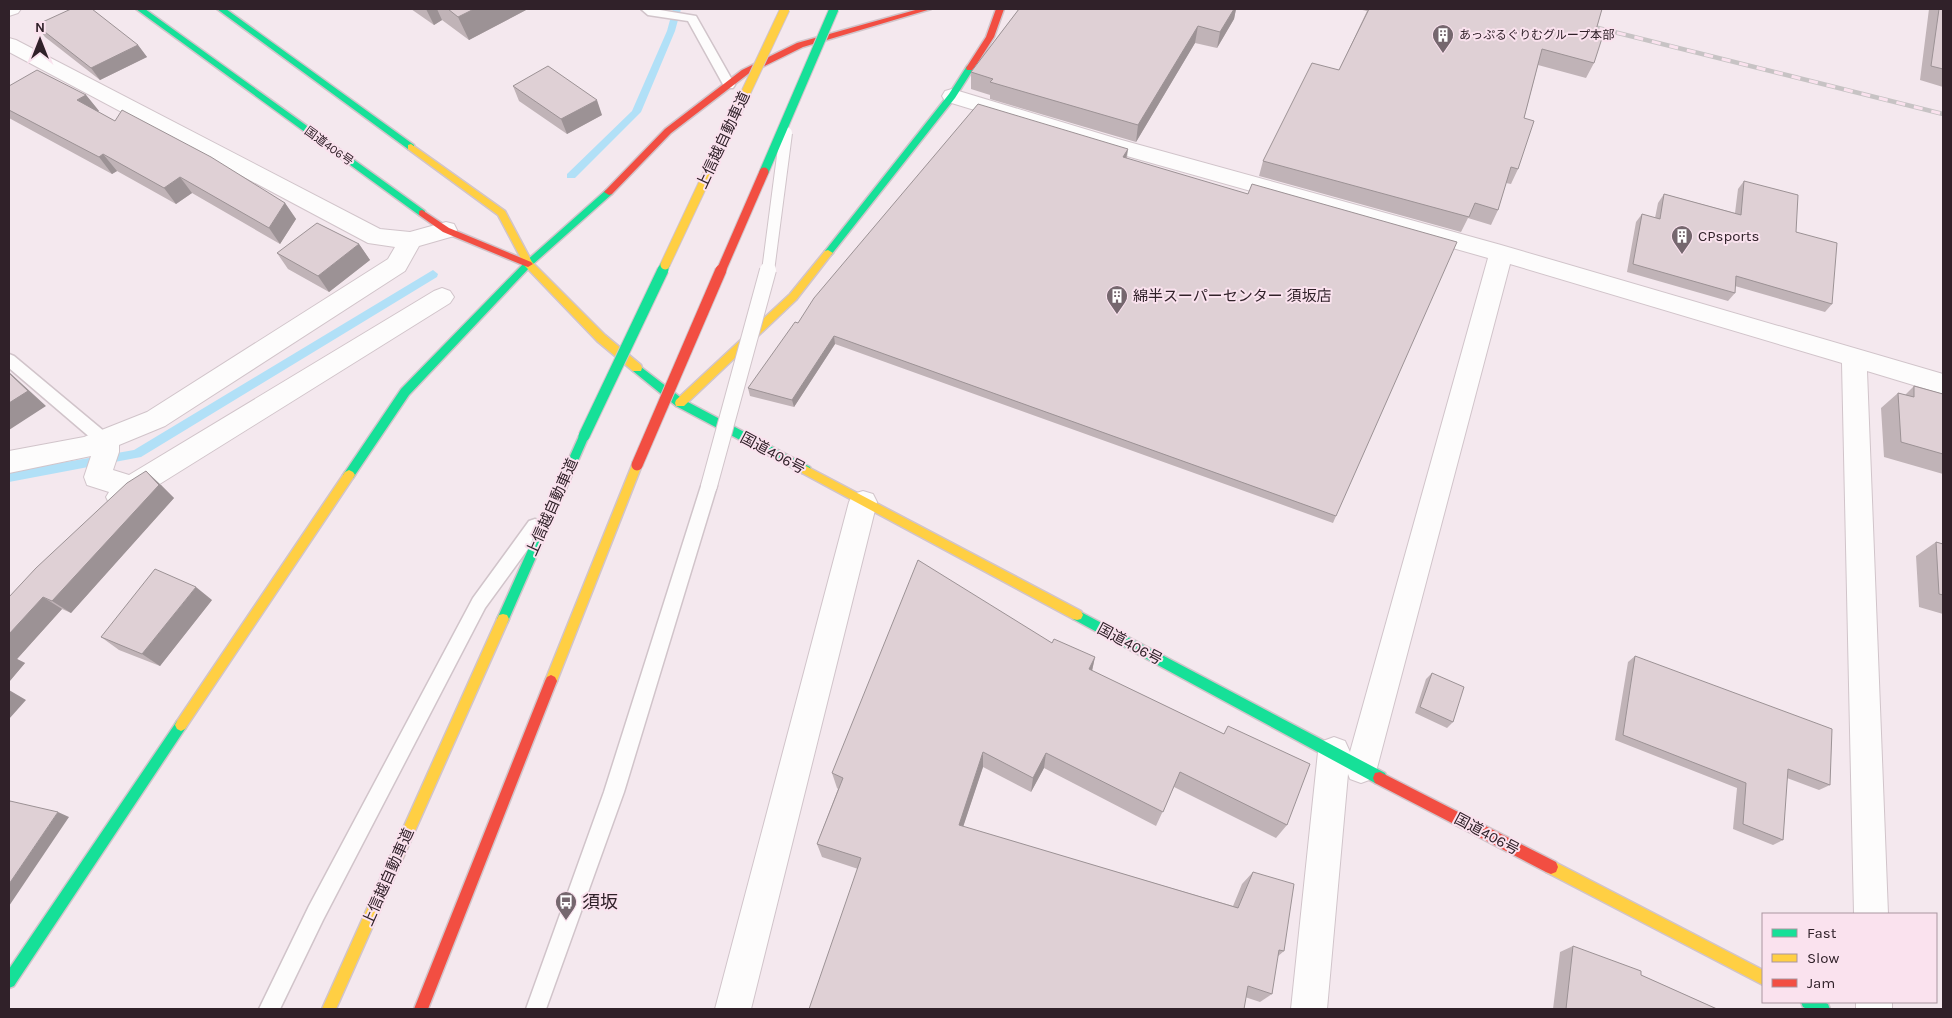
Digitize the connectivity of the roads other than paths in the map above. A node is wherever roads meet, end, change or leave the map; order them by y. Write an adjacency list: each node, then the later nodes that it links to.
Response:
1 (140, 9): 13 (main road, 国道406号)
2 (221, 9): 16 (main road, 国道406号)
3 (785, 9): 25 (main road, 上信越自動車道, bridge)
4 (834, 9): 12 (main road, bridge)
5 (928, 9): 10 (main road)
6 (1000, 9): 11 (main road)
7 (649, 11): 8 (lane)
8 (692, 18): 10 (lane)
9 (9, 44): 14 (street)
10 (729, 84): 16 (main road)
11 (952, 96): 15 (street); 21 (main road)
12 (788, 113): 35 (main road, bridge); 36 (lane, bridge)
13 (446, 230): 14 (street); 16 (main road, 国道406号)
14 (410, 240): 22 (street)
15 (1501, 254): 18 (street); 28 (street)
16 (528, 264): 21 (main road, 国道406号); 31 (main road)
17 (442, 297): 24 (street)
18 (1854, 359): 20 (street); 29 (street)
19 (9, 360): 22 (lane)
20 (1943, 384)
21 (680, 403): 26 (main road, 国道406号)
22 (104, 454): 23 (street); 24 (street)
23 (9, 462)
24 (132, 487): 27 (street)
25 (557, 495): 33 (lane); 34 (main road, 上信越自動車道)
26 (864, 502): 28 (main road, 国道406号); 37 (street)
27 (104, 512)
28 (1347, 760): 30 (main road, 国道406号); 38 (street)
29 (1871, 913)
30 (1762, 977)
31 (9, 981)
32 (1810, 1003): 39 (main road)
33 (269, 1009)
34 (329, 1009)
35 (421, 1009)
36 (536, 1009)
37 (733, 1009)
38 (1309, 1009)
39 (1823, 1009)

